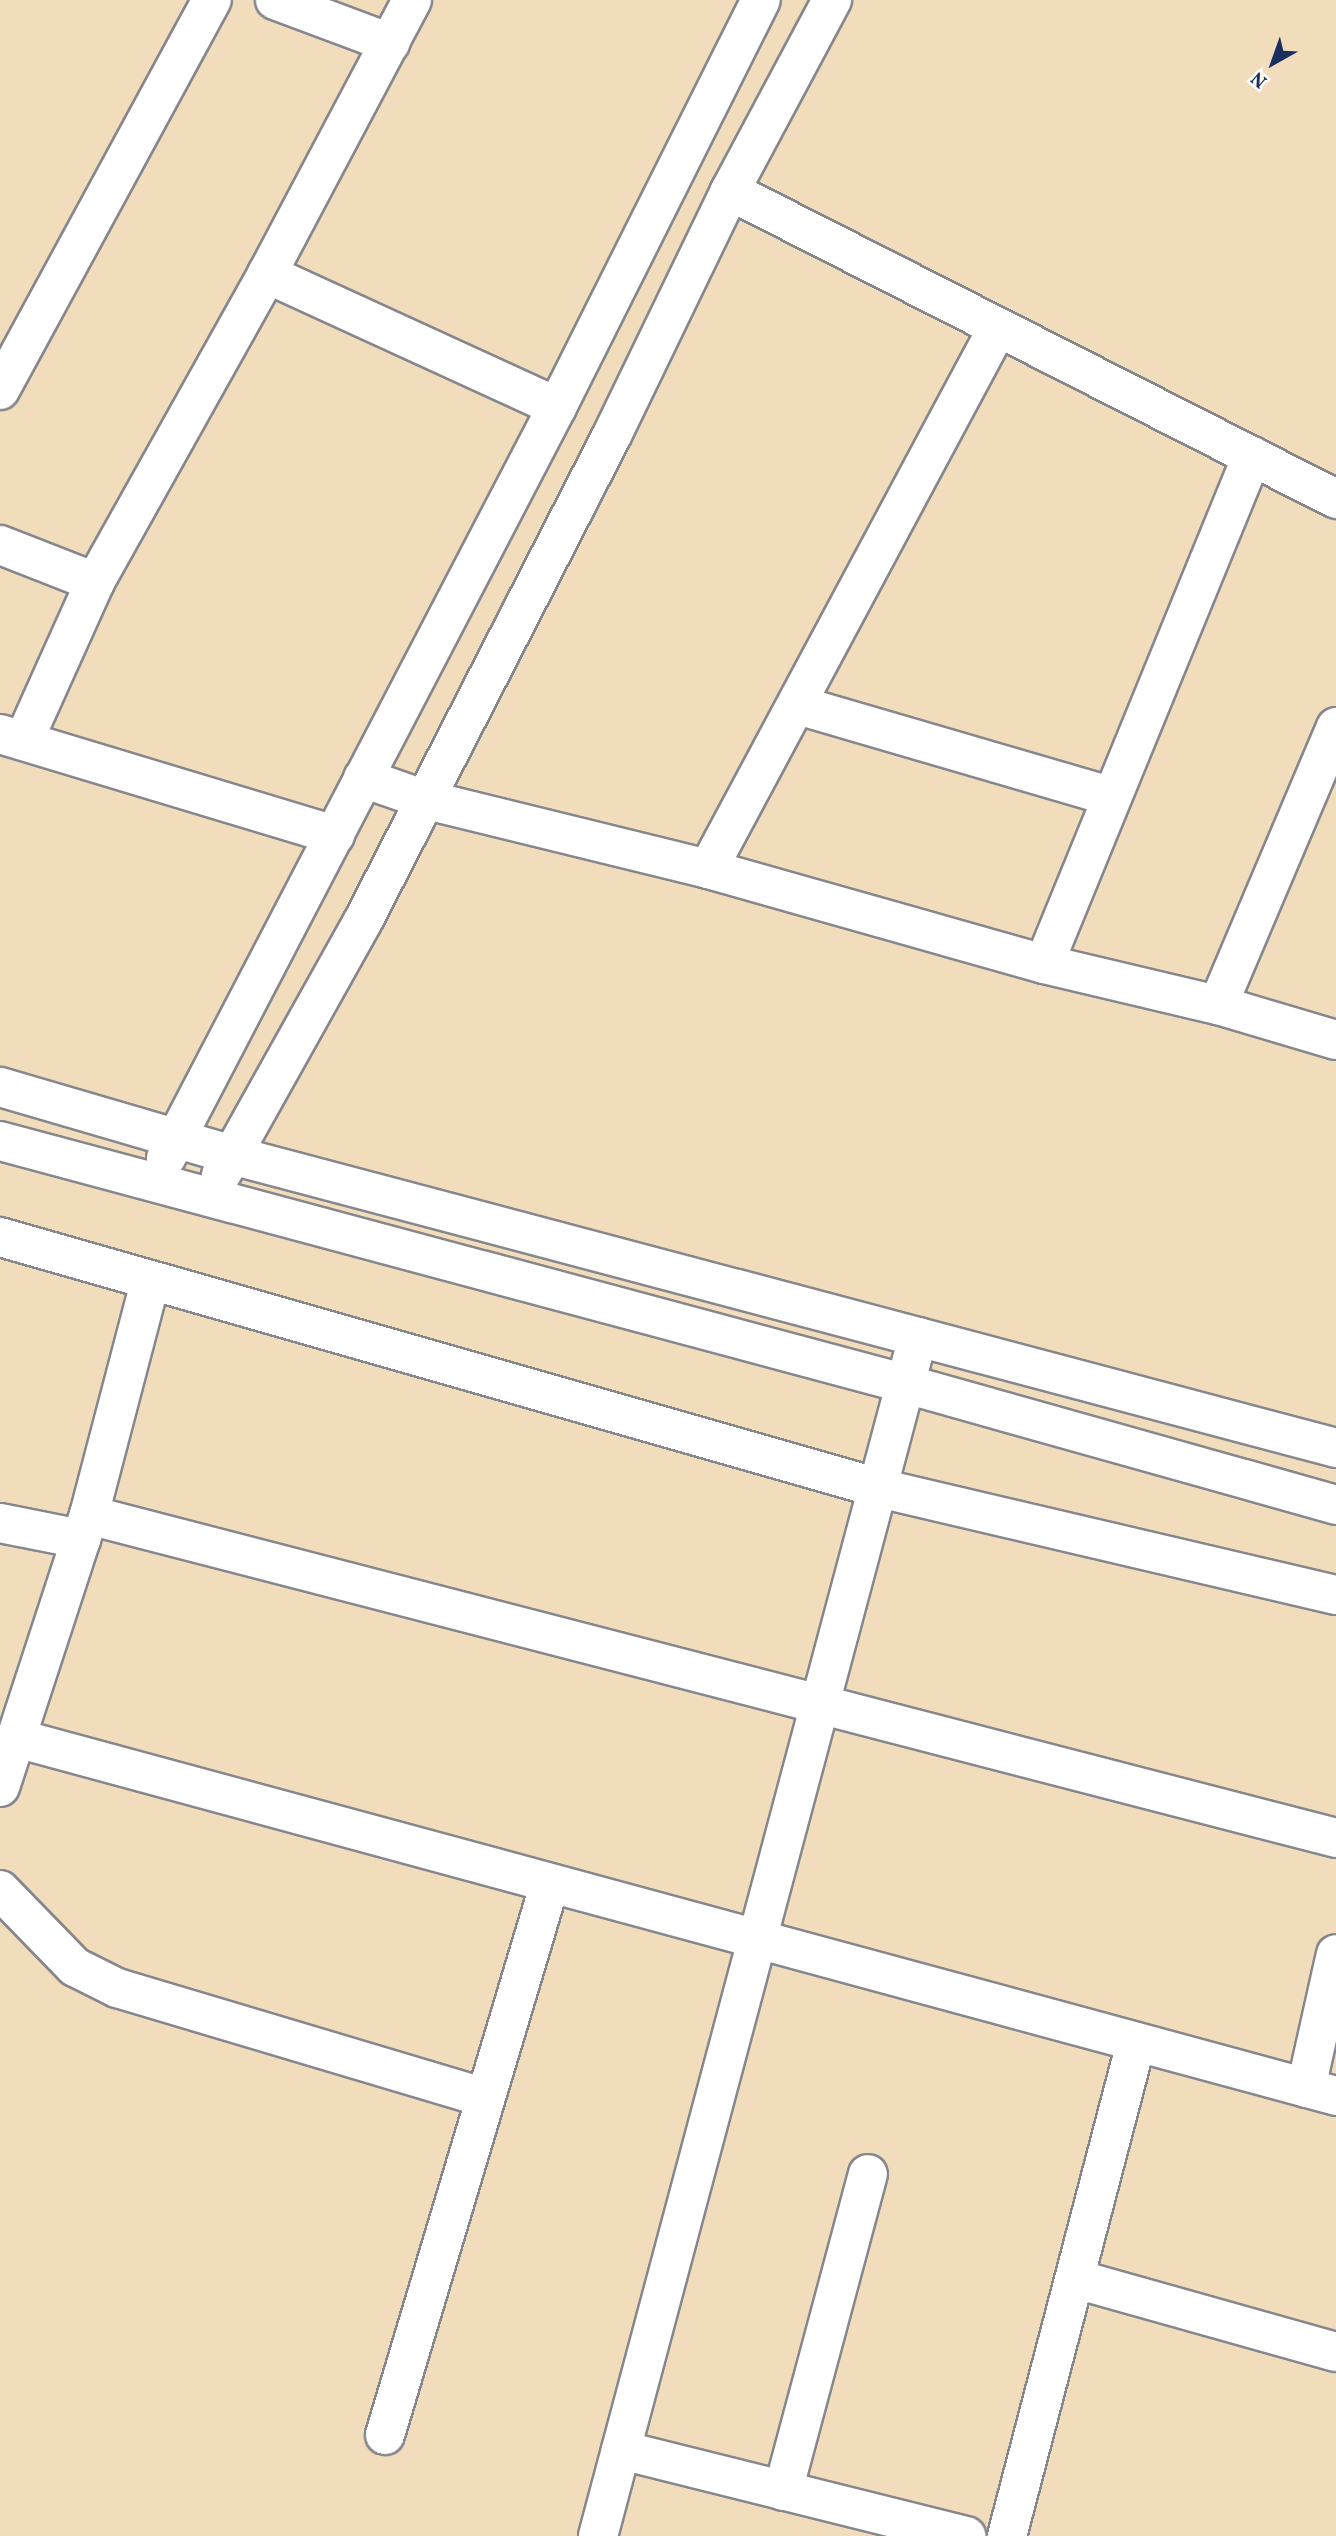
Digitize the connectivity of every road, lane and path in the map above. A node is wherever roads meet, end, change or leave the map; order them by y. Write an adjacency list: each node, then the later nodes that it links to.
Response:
1 (212, 0): 10 (street)
2 (275, 0): 6 (street)
3 (412, 0): 6 (street)
4 (761, 0): 11 (street)
5 (832, 0): 7 (street)
6 (390, 43): 8 (street)
7 (730, 191): 9 (street); 21 (street)
8 (267, 274): 11 (street); 15 (street)
9 (997, 329): 12 (street); 16 (street)
10 (0, 390)
11 (557, 407): 19 (street)
12 (1252, 456): 13 (street); 20 (street)
13 (1336, 499)
14 (0, 545): 15 (street)
15 (95, 582): 18 (street)
16 (798, 705): 20 (street); 23 (street)
17 (1336, 727): 25 (street)
18 (12, 737): 22 (street)
19 (363, 778): 21 (street); 22 (street)
20 (1112, 797): 24 (street)
21 (423, 799): 23 (street); 30 (street)
22 (335, 835): 28 (street)
23 (708, 869): 24 (street)
24 (1044, 964): 25 (street)
25 (1218, 1005): 26 (street)
26 (1336, 1040)
27 (0, 1087): 28 (street)
28 (176, 1136): 30 (street); 31 (street)
29 (0, 1141): 31 (street)
30 (232, 1155): 32 (street); 35 (street)
31 (154, 1185): 32 (street)
32 (209, 1200): 36 (street)
33 (0, 1237): 34 (street)
34 (150, 1282): 38 (street); 41 (street)
35 (918, 1337): 36 (street); 37 (street)
36 (906, 1384): 38 (street); 39 (street)
37 (1336, 1448)
38 (879, 1488): 42 (street); 43 (street)
39 (1336, 1505)
40 (0, 1523): 41 (street)
41 (85, 1527): 43 (street); 44 (street)
42 (1336, 1595)
43 (821, 1708): 46 (street); 49 (street)
44 (16, 1738): 45 (street); 47 (street)
45 (0, 1787)
46 (1336, 1838)
47 (550, 1883): 49 (street); 53 (street)
48 (0, 1891): 53 (street)
49 (759, 1940): 51 (street); 58 (street)
50 (1336, 1954): 52 (street)
51 (1136, 2043): 52 (street); 55 (street)
52 (1321, 2092)
53 (485, 2098): 57 (street)
54 (868, 2174): 59 (street)
55 (1076, 2279): 56 (street); 63 (street)
56 (1336, 2352)
57 (384, 2435)
58 (621, 2451): 59 (street); 61 (street)
59 (783, 2491): 60 (street)
60 (848, 2522): 62 (street)
61 (598, 2536)
62 (966, 2536)
63 (1007, 2536)

